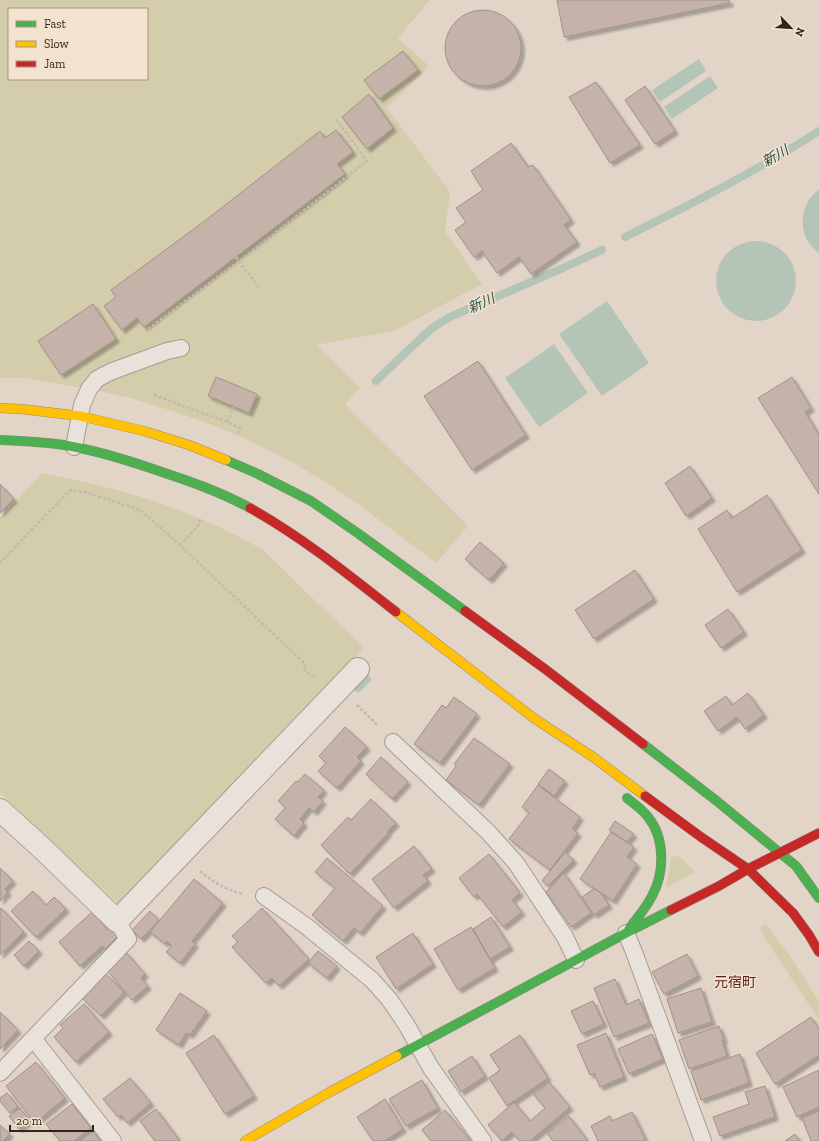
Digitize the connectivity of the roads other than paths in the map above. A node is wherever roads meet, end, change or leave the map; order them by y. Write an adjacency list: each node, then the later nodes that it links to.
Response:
1 (181, 348): 3 (lane)
2 (0, 408): 3 (street)
3 (80, 416): 5 (lane); 13 (street)
4 (0, 440): 5 (street)
5 (74, 447): 7 (street)
6 (358, 670): 17 (street)
7 (535, 719): 9 (street); 14 (street)
8 (393, 742): 20 (lane)
9 (575, 757)
10 (622, 794): 18 (street)
11 (0, 810): 17 (street)
12 (819, 833): 13 (street)
13 (780, 853): 14 (street); 16 (street)
14 (748, 869): 18 (street); 19 (street)
15 (264, 896): 22 (lane)
16 (819, 898)
17 (117, 921): 21 (lane)
18 (626, 933): 20 (street); 27 (lane)
19 (819, 952)
20 (576, 960): 22 (street)
21 (33, 1039): 23 (lane); 24 (lane)
22 (418, 1046): 25 (street); 26 (lane)
23 (0, 1073)
24 (113, 1141)
25 (245, 1141)
26 (483, 1141)
27 (703, 1141)

